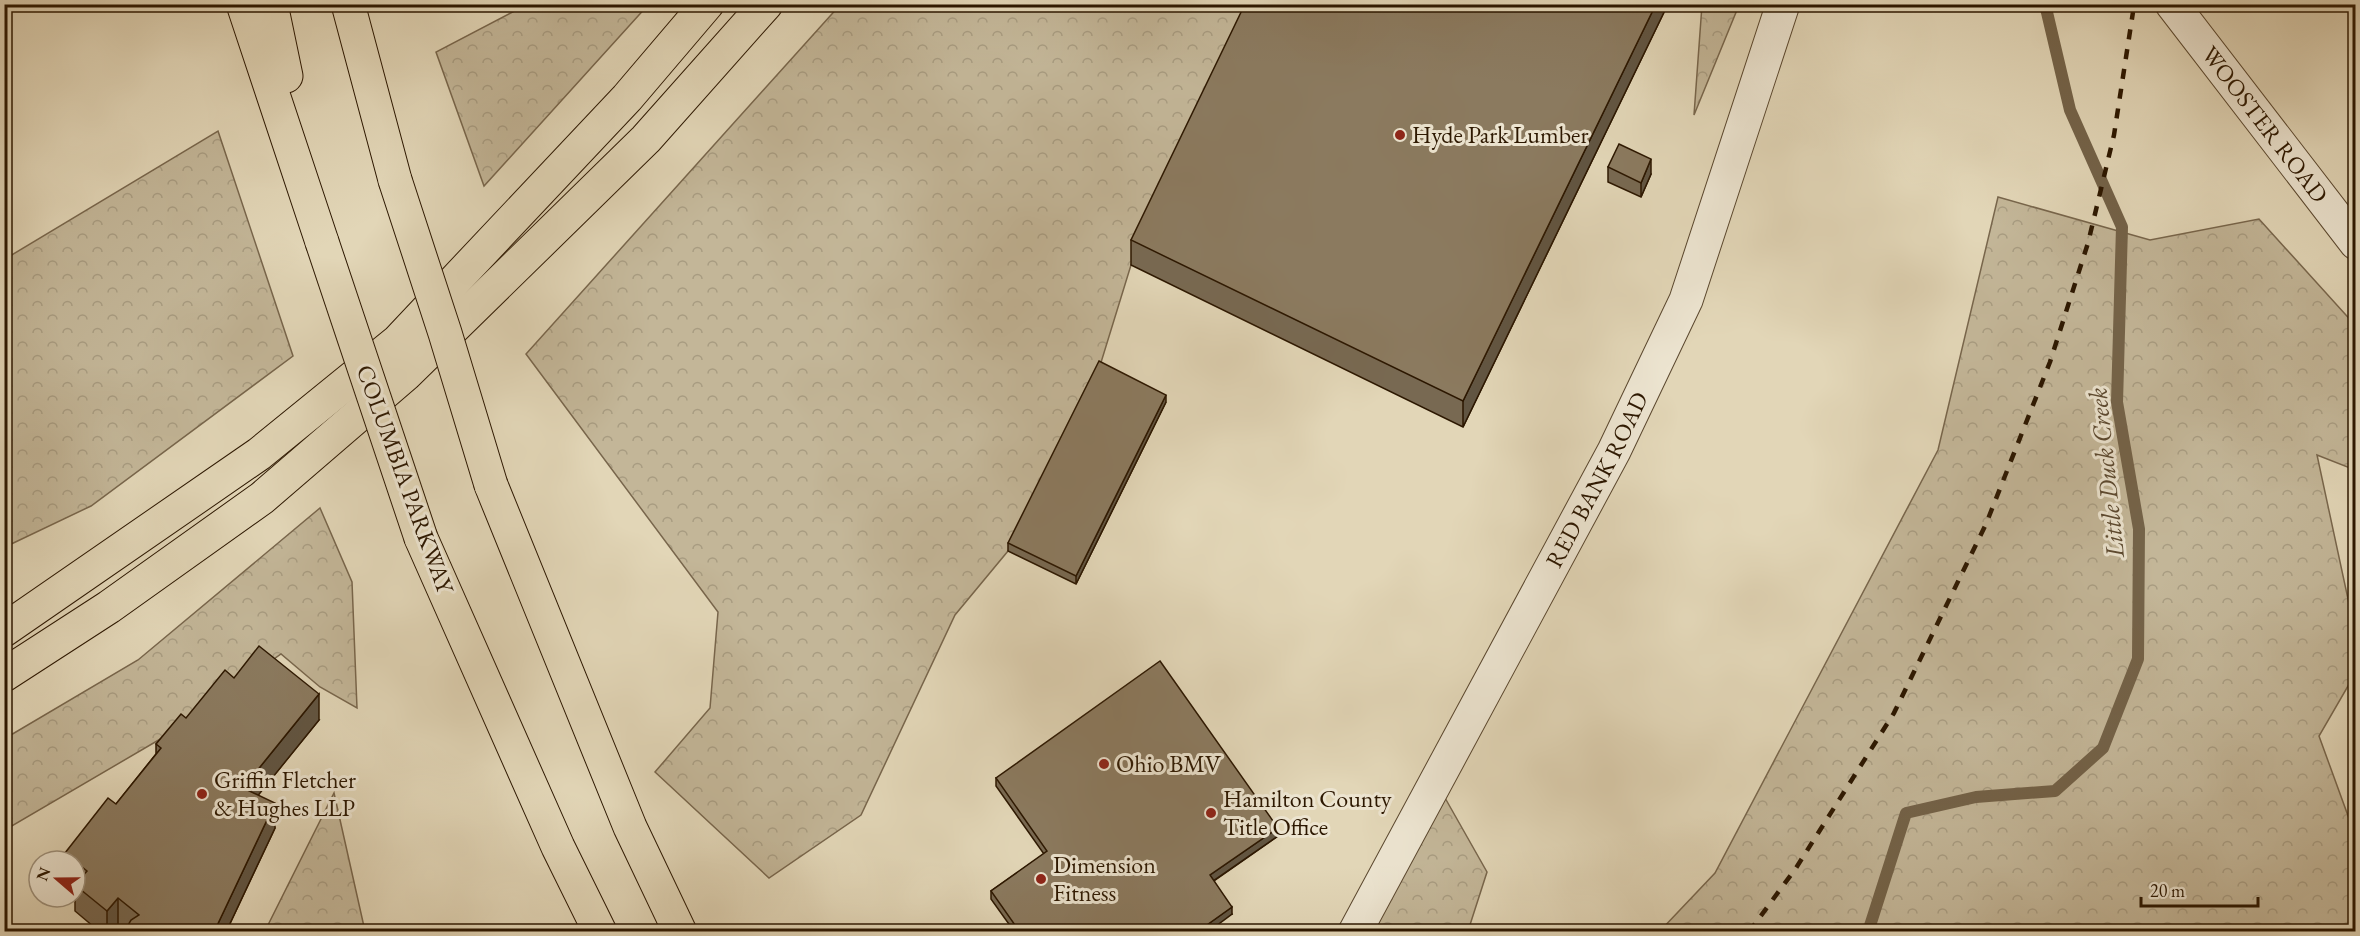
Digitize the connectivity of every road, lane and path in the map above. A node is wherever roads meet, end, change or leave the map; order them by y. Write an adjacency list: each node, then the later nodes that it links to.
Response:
1 (243, 4): 8 (highway)
2 (271, 4): 8 (highway, COLUMBIA PARKWAY)
3 (348, 4): 13 (highway, bridge)
4 (707, 4): 10 (highway)
5 (766, 4): 11 (highway)
6 (1783, 4): 14 (street, RED BANK ROAD)
7 (2172, 4): 9 (street, WOOSTER ROAD)
8 (321, 242): 12 (highway, COLUMBIA PARKWAY, bridge)
9 (2355, 243)
10 (4, 630)
11 (4, 675)
12 (600, 932)
13 (680, 932)
14 (1355, 932)

